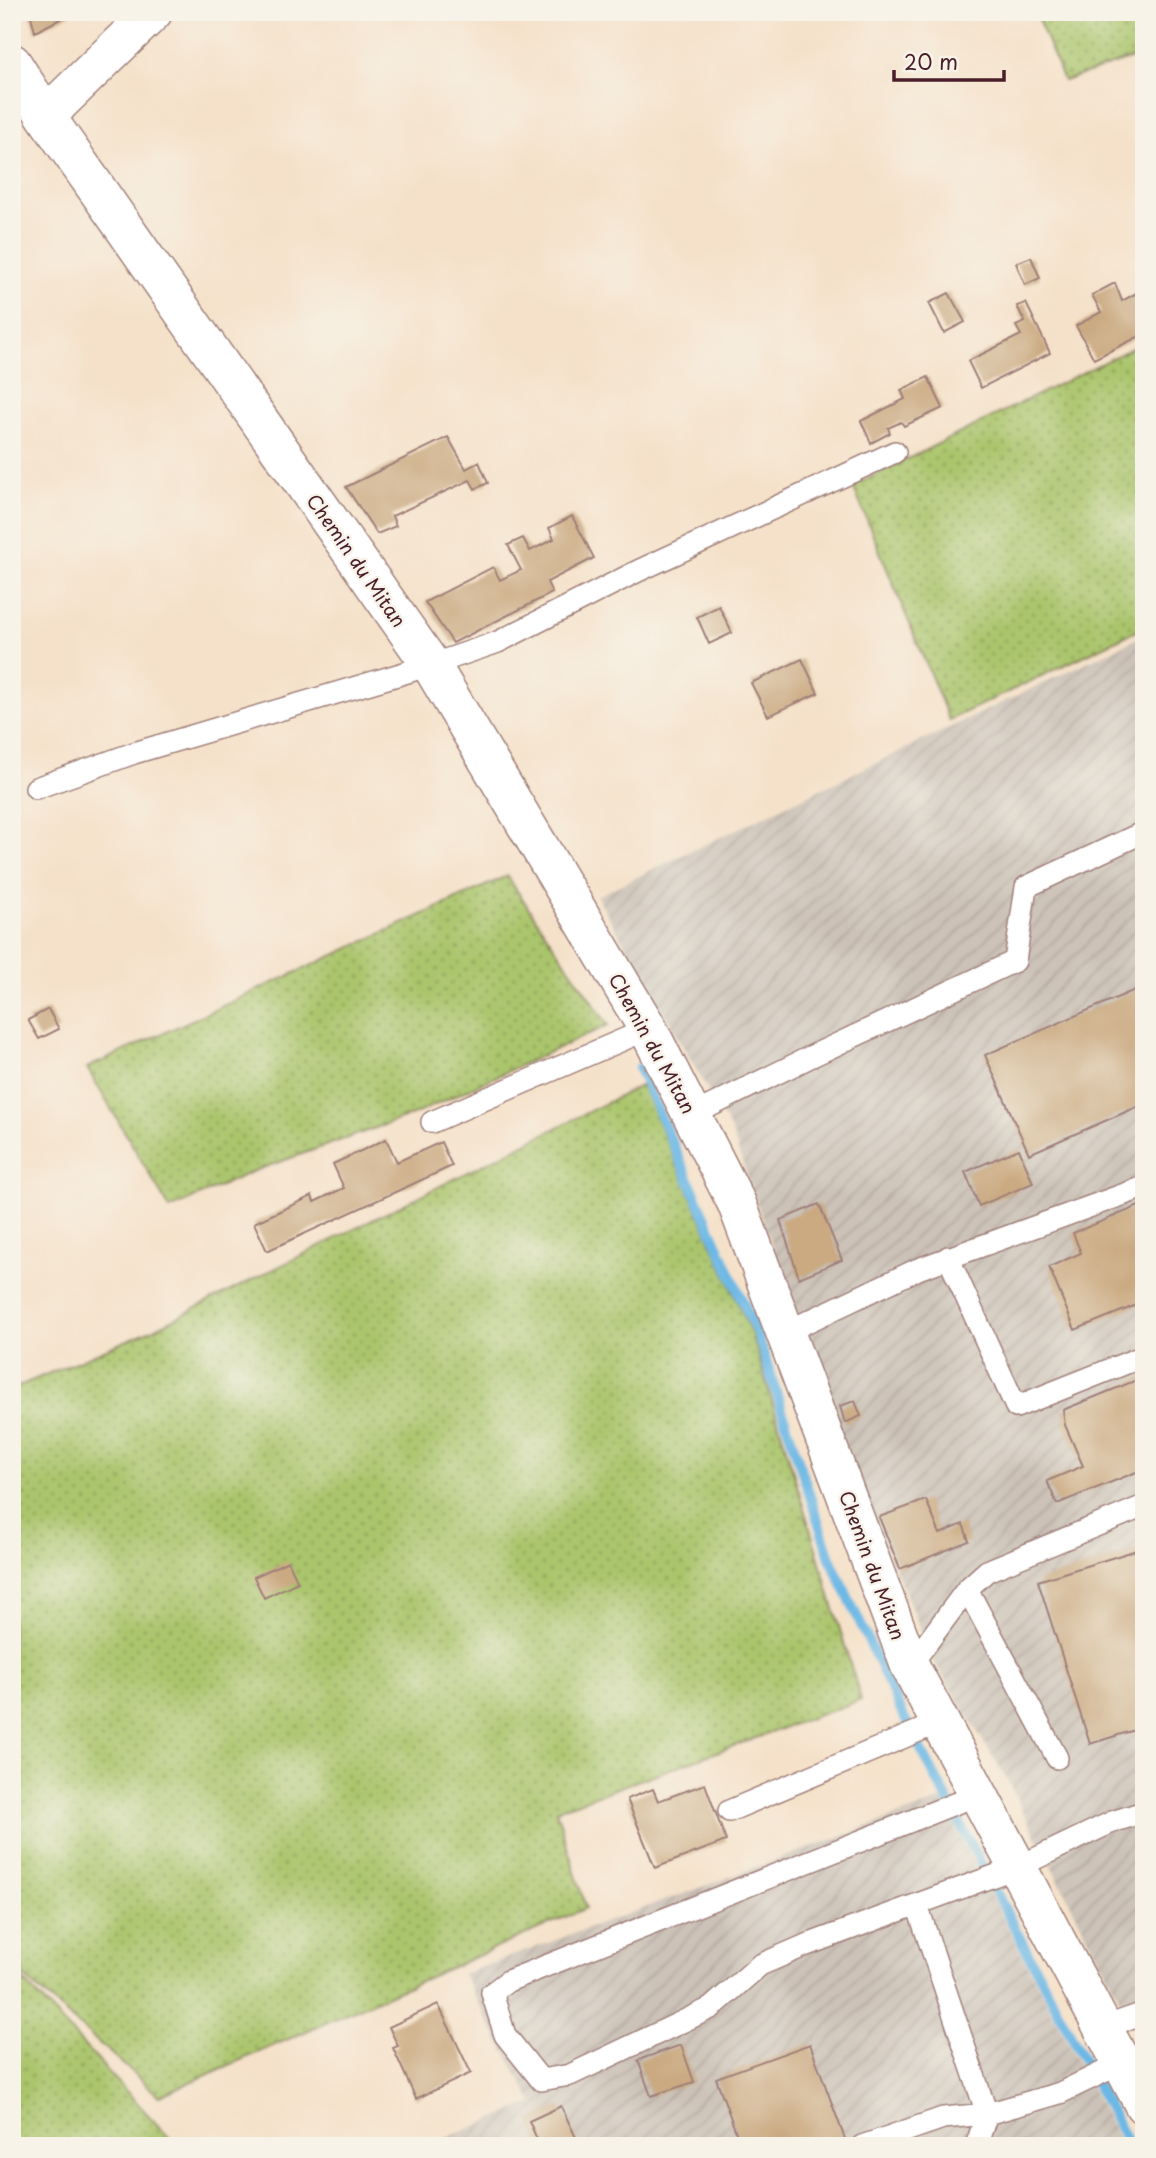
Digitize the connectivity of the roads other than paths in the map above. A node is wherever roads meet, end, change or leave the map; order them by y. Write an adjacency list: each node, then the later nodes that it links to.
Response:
1 (153, 12): 3 (street)
2 (12, 64): 3 (street, Chemin du Mitan)
3 (47, 118): 5 (street, Chemin du Mitan)
4 (895, 452): 5 (lane)
5 (431, 665): 6 (lane); 8 (street, Chemin du Mitan)
6 (36, 788)
7 (1144, 832): 9 (lane)
8 (648, 1029): 9 (street, Chemin du Mitan); 10 (lane)
9 (692, 1115): 13 (street, Chemin du Mitan)
10 (432, 1122)
11 (1144, 1187): 12 (lane)
12 (947, 1257): 13 (lane); 14 (lane)
13 (786, 1332): 17 (street, Chemin du Mitan)
14 (1144, 1356)
15 (1144, 1506): 16 (lane)
16 (967, 1589): 17 (lane); 19 (lane)
17 (910, 1666): 18 (street, Chemin du Mitan)
18 (940, 1722): 20 (street, Chemin du Mitan); 21 (lane)
19 (1057, 1758)
20 (979, 1794): 23 (street, Chemin du Mitan); 24 (lane)
21 (729, 1811)
22 (1144, 1812): 23 (lane)
23 (1018, 1867): 24 (lane); 26 (street, Chemin du Mitan)
24 (917, 1905): 29 (lane)
25 (1144, 2013): 26 (lane)
26 (1104, 2027): 27 (street, Chemin du Mitan)
27 (1122, 2063): 28 (street, Chemin du Mitan); 29 (lane)
28 (1144, 2105)
29 (987, 2114): 30 (lane); 31 (lane)
30 (862, 2146)
31 (976, 2146)

